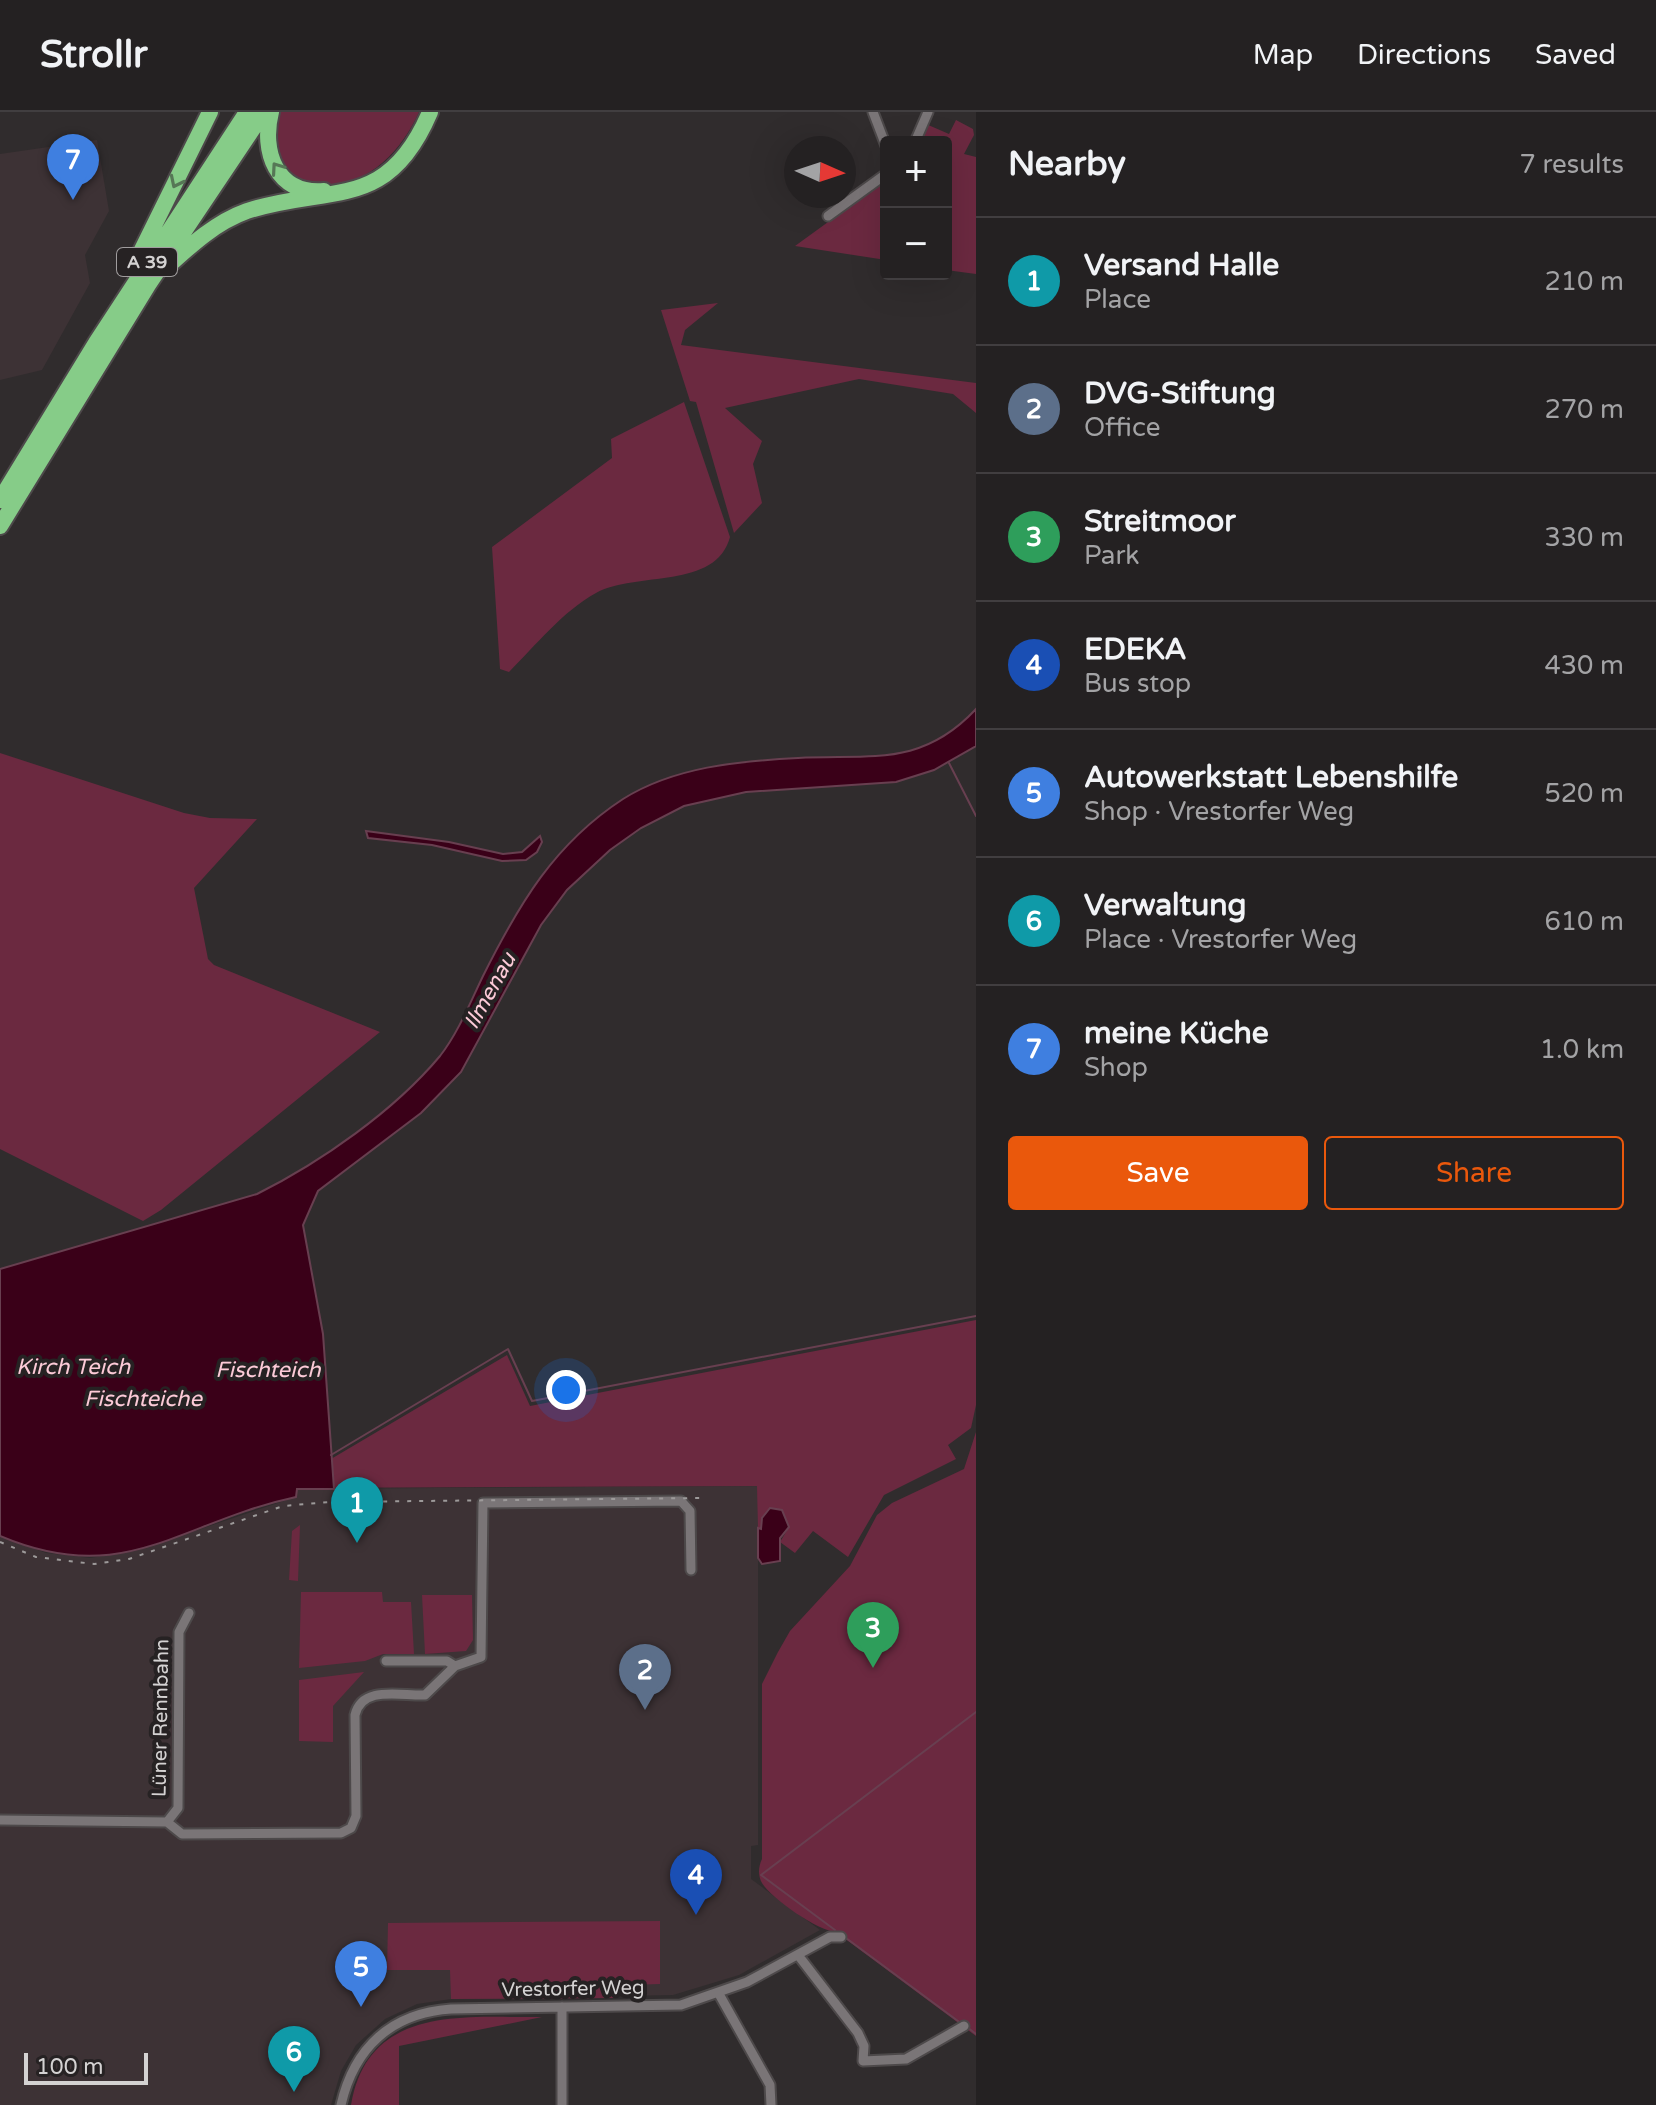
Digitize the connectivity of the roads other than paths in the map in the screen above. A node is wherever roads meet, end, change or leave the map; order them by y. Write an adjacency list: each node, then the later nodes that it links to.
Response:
1 (210, 112): 14 (highway, one-way to 14)
2 (247, 112): 14 (highway, A 39)
3 (264, 112): 13 (highway, A 39)
4 (271, 112): 5 (highway, one-way to 4)
5 (422, 112)
6 (430, 112): 13 (highway)
7 (873, 112): 9 (street)
8 (928, 112): 10 (street)
9 (882, 136)
10 (918, 136)
11 (880, 178): 12 (street)
12 (828, 216)
13 (148, 285): 16 (highway, A 39)
14 (96, 343): 15 (highway, A 39)
15 (0, 500)
16 (0, 526)
17 (691, 1570): 20 (street)
18 (189, 1613): 22 (street, Lüner Rennbahn)
19 (386, 1661): 20 (street)
20 (455, 1666): 22 (street, Lüner Rennbahn)
21 (0, 1820): 22 (street, Lüner Rennbahn)
22 (167, 1822)
23 (841, 1937): 24 (street, Vrestorfer Weg)
24 (798, 1955): 25 (street, Vrestorfer Weg); 27 (street)
25 (719, 1994): 26 (street, Vrestorfer Weg); 30 (street)
26 (562, 2007): 28 (street, Vrestorfer Weg); 29 (street)
27 (964, 2026)
28 (341, 2105)
29 (562, 2105)
30 (771, 2105)

